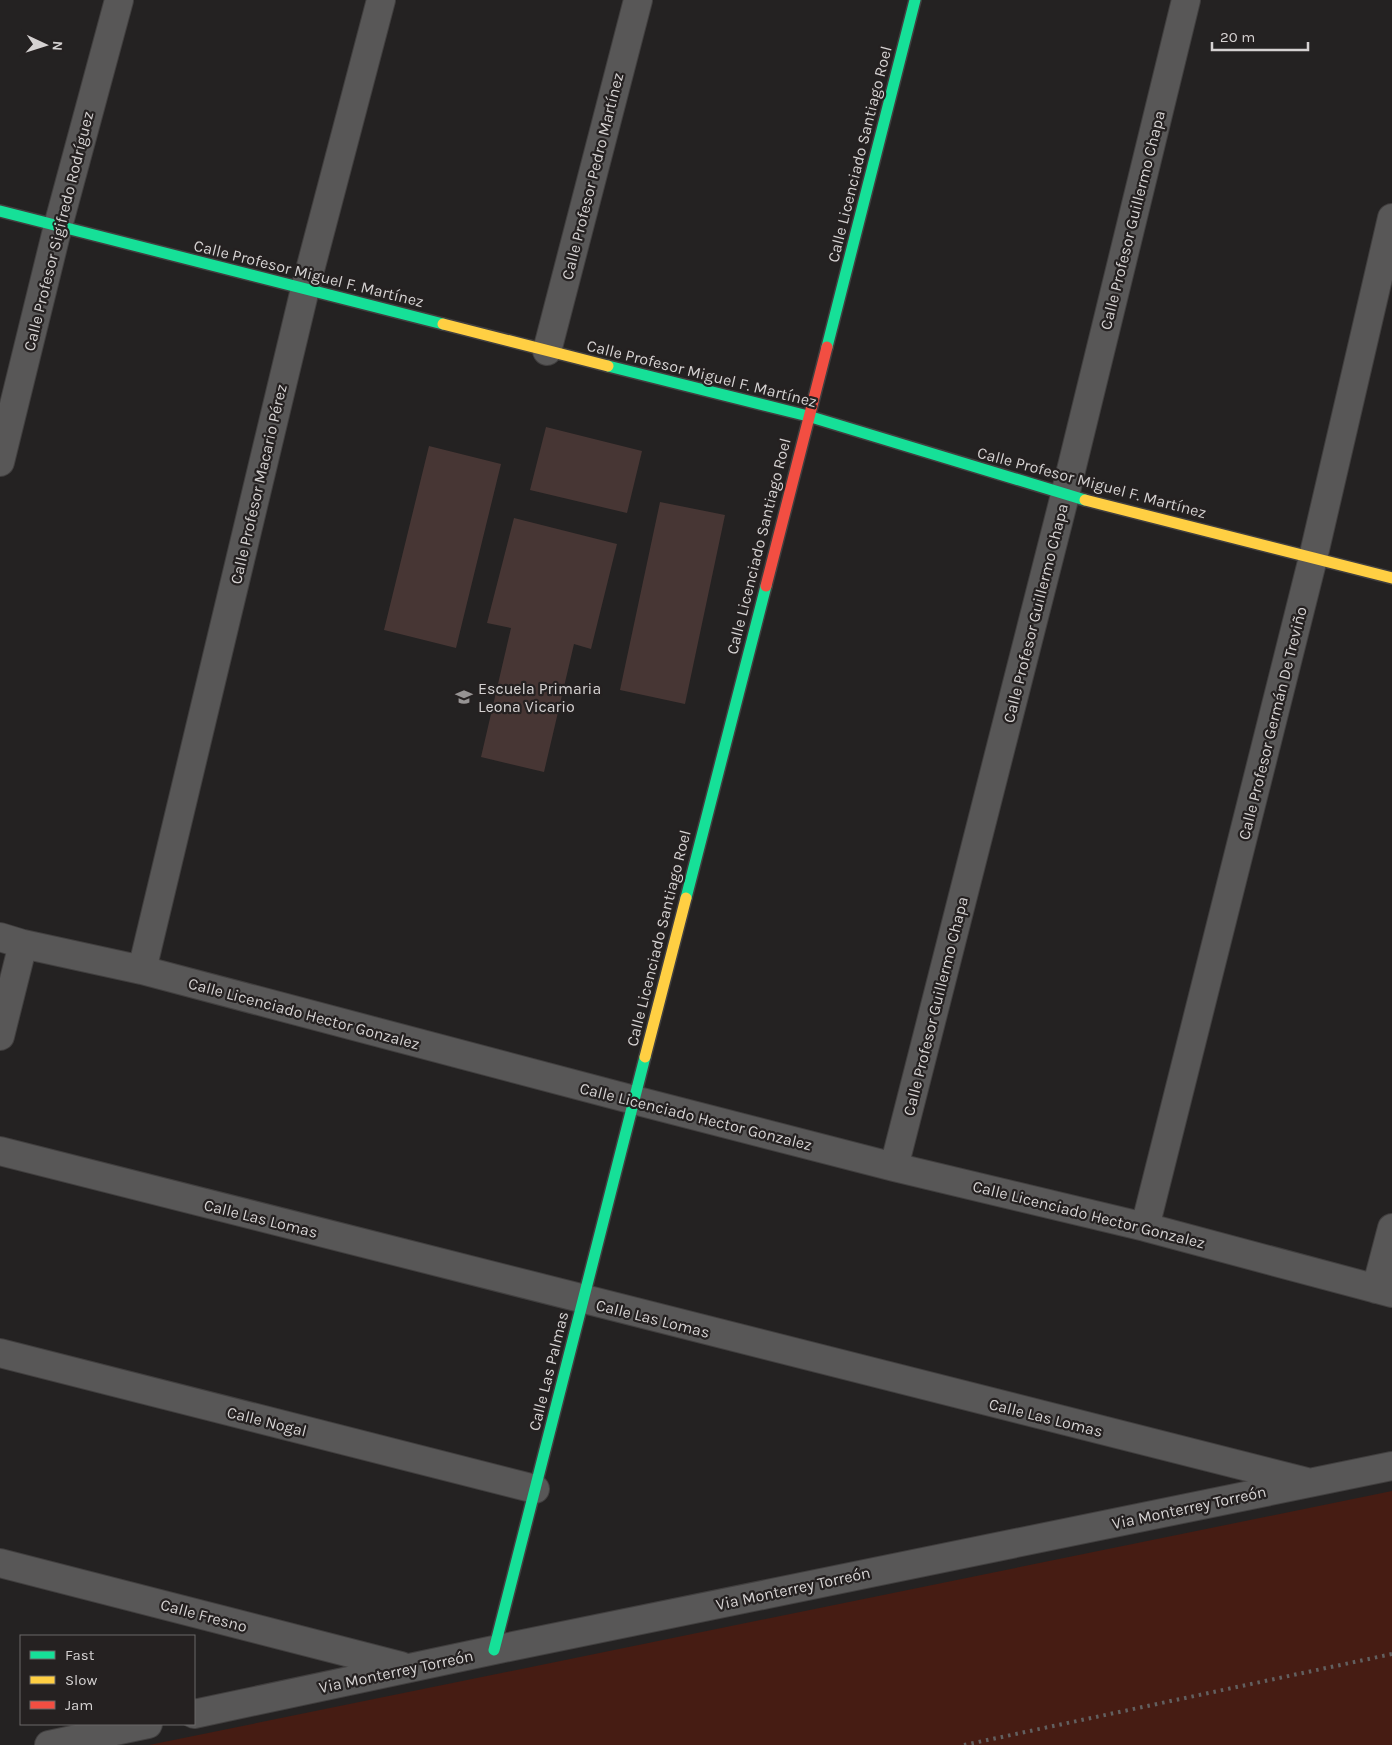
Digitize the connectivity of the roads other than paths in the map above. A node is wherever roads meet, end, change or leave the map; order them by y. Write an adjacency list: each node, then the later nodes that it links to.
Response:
1 (119, 0): 8 (street, Calle Profesor Sigifredo Rodríguez)
2 (381, 0): 9 (street, Calle Profesor Macario Pérez)
3 (638, 0): 10 (street, Calle Profesor Pedro Martínez)
4 (915, 0): 11 (street, Calle Licenciado Santiago Roel)
5 (1186, 0): 13 (street, Calle Profesor Guillermo Chapa)
6 (0, 211): 8 (street, Calle Profesor Miguel F. Martínez)
7 (1392, 218): 14 (street, Calle Profesor Germán De Treviño)
8 (58, 226): 9 (street, Calle Profesor Miguel F. Martínez); 12 (street, Calle Profesor Sigifredo Rodríguez)
9 (305, 289): 10 (street, Calle Profesor Miguel F. Martínez); 17 (street, Calle Profesor Macario Pérez)
10 (547, 352): 11 (street, Calle Profesor Miguel F. Martínez)
11 (808, 416): 13 (street, Calle Profesor Miguel F. Martínez); 19 (street, Calle Licenciado Santiago Roel)
12 (0, 462)
13 (1065, 495): 14 (street, Calle Profesor Miguel F. Martínez); 21 (street, Calle Profesor Guillermo Chapa)
14 (1313, 558): 15 (street, Calle Profesor Miguel F. Martínez); 22 (street, Calle Profesor Germán De Treviño)
15 (1392, 578)
16 (11, 941): 17 (street, Calle Licenciado Hector Gonzalez); 18 (street)
17 (142, 970): 19 (street, Calle Licenciado Hector Gonzalez)
18 (0, 1036)
19 (634, 1100): 21 (street, Calle Licenciado Hector Gonzalez); 25 (street, Calle Las Palmas)
20 (0, 1151): 25 (street, Calle Las Lomas)
21 (894, 1167): 22 (street, Calle Licenciado Hector Gonzalez)
22 (1145, 1227): 24 (street, Calle Licenciado Hector Gonzalez)
23 (1392, 1228): 24 (street)
24 (1384, 1291)
25 (583, 1300): 28 (street, Calle Las Lomas); 29 (street, Calle Las Palmas)
26 (0, 1353): 29 (street, Calle Nogal)
27 (1392, 1466): 28 (street, Via Monterrey Torreón)
28 (1307, 1482): 31 (street, Via Monterrey Torreón)
29 (535, 1489): 31 (street, Calle Las Palmas)
30 (0, 1562): 32 (street, Calle Fresno)
31 (494, 1650): 32 (street, Via Monterrey Torreón)
32 (407, 1668): 33 (street, Via Monterrey Torreón)
33 (195, 1714)
34 (143, 1725): 35 (street)
35 (49, 1745)

